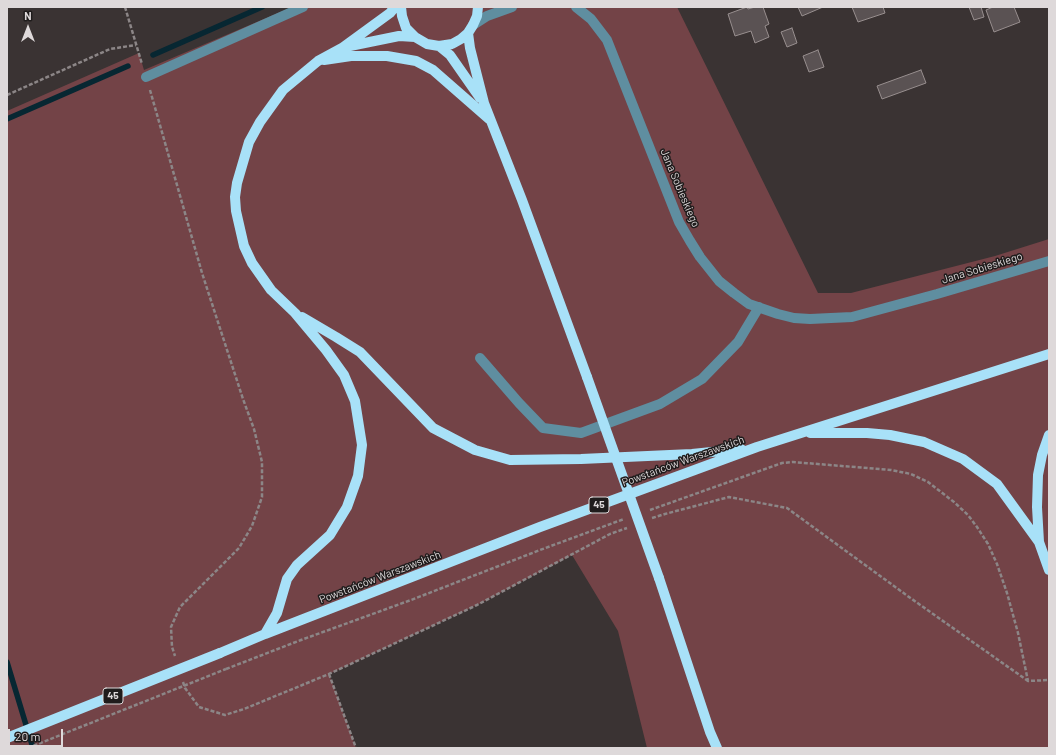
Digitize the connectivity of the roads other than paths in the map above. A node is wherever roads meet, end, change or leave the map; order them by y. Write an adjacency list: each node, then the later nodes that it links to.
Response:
1 (303, 7): 12 (street)
2 (395, 7): 10 (main road)
3 (401, 7): 8 (main road)
4 (478, 7): 7 (main road)
5 (512, 7): 7 (street)
6 (576, 7): 16 (street, Jana Sobieskiego)
7 (471, 29): 9 (main road); 13 (main road)
8 (415, 37): 9 (main road); 10 (main road)
9 (440, 46): 13 (main road)
10 (342, 48): 11 (main road)
11 (318, 61): 14 (main road); 17 (main road)
12 (146, 77)
13 (484, 103): 14 (main road)
14 (490, 120): 27 (main road, bridge)
15 (1049, 260): 16 (street, Jana Sobieskiego)
16 (759, 308): 19 (street)
17 (295, 313): 22 (main road); 25 (main road)
18 (1049, 354): 20 (main road, Powstańców Warszawskich / 45)
19 (480, 358)
20 (800, 433): 22 (main road, Powstańców Warszawskich / 45); 23 (main road)
21 (1049, 434): 23 (main road)
22 (757, 447): 25 (main road, Powstańców Warszawskich / 45)
23 (1039, 542): 24 (main road)
24 (1049, 570)
25 (265, 634): 26 (main road, Powstańców Warszawskich / 45, bridge)
26 (7, 738)
27 (717, 748)

